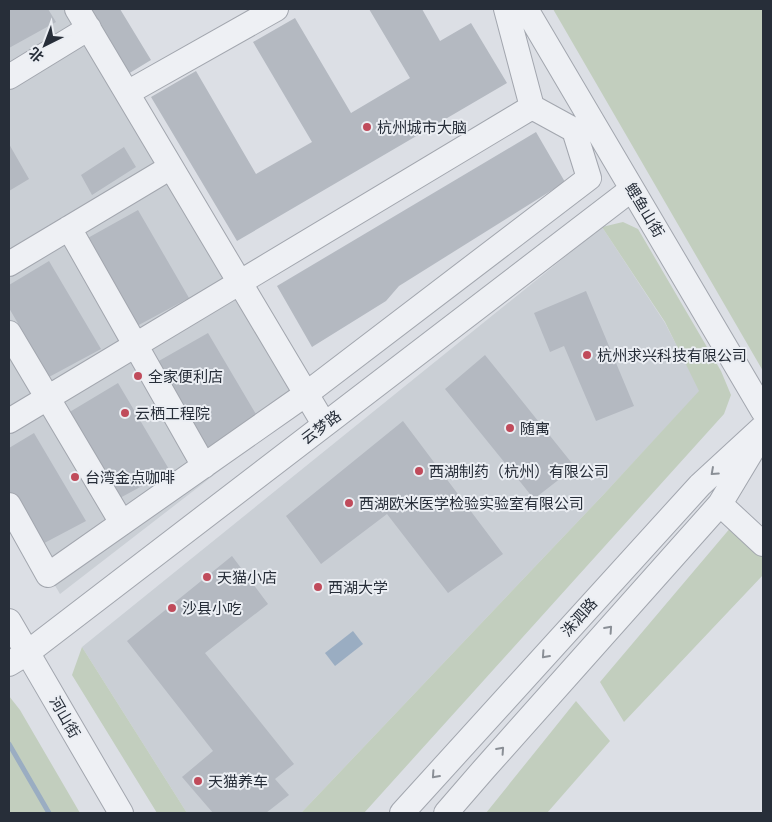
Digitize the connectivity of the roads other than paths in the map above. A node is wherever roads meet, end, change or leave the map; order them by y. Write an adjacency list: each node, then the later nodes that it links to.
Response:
1 (276, 9): 6 (street)
2 (506, 9): 7 (street)
3 (526, 9): 9 (street, 鲤鱼山街)
4 (83, 19): 5 (street); 6 (street)
5 (9, 77)
6 (127, 93): 8 (street)
7 (532, 107): 12 (street); 15 (street)
8 (171, 167): 10 (street); 12 (street)
9 (632, 189): 17 (street, 鲤鱼山街); 19 (street, 云梦路)
10 (69, 228): 11 (street); 14 (street)
11 (9, 264)
12 (240, 283): 14 (street); 15 (street)
13 (9, 333): 16 (street)
14 (136, 345): 16 (street); 22 (street)
15 (306, 394): 19 (street); 22 (street)
16 (48, 398): 18 (street); 25 (street)
17 (763, 411)
18 (9, 421)
19 (324, 424): 28 (street, 云梦路)
20 (763, 427): 30 (street, 洙泗路, one-way to 30)
21 (763, 432): 23 (street, 洙泗路)
22 (204, 466): 25 (street)
23 (720, 504): 26 (street); 31 (street, 洙泗路, one-way to 23)
24 (9, 505): 25 (street)
25 (122, 523)
26 (763, 544)
27 (9, 621): 28 (street, 河山街)
28 (18, 658): 29 (street, 河山街)
29 (121, 813)
30 (402, 813)
31 (446, 813)

